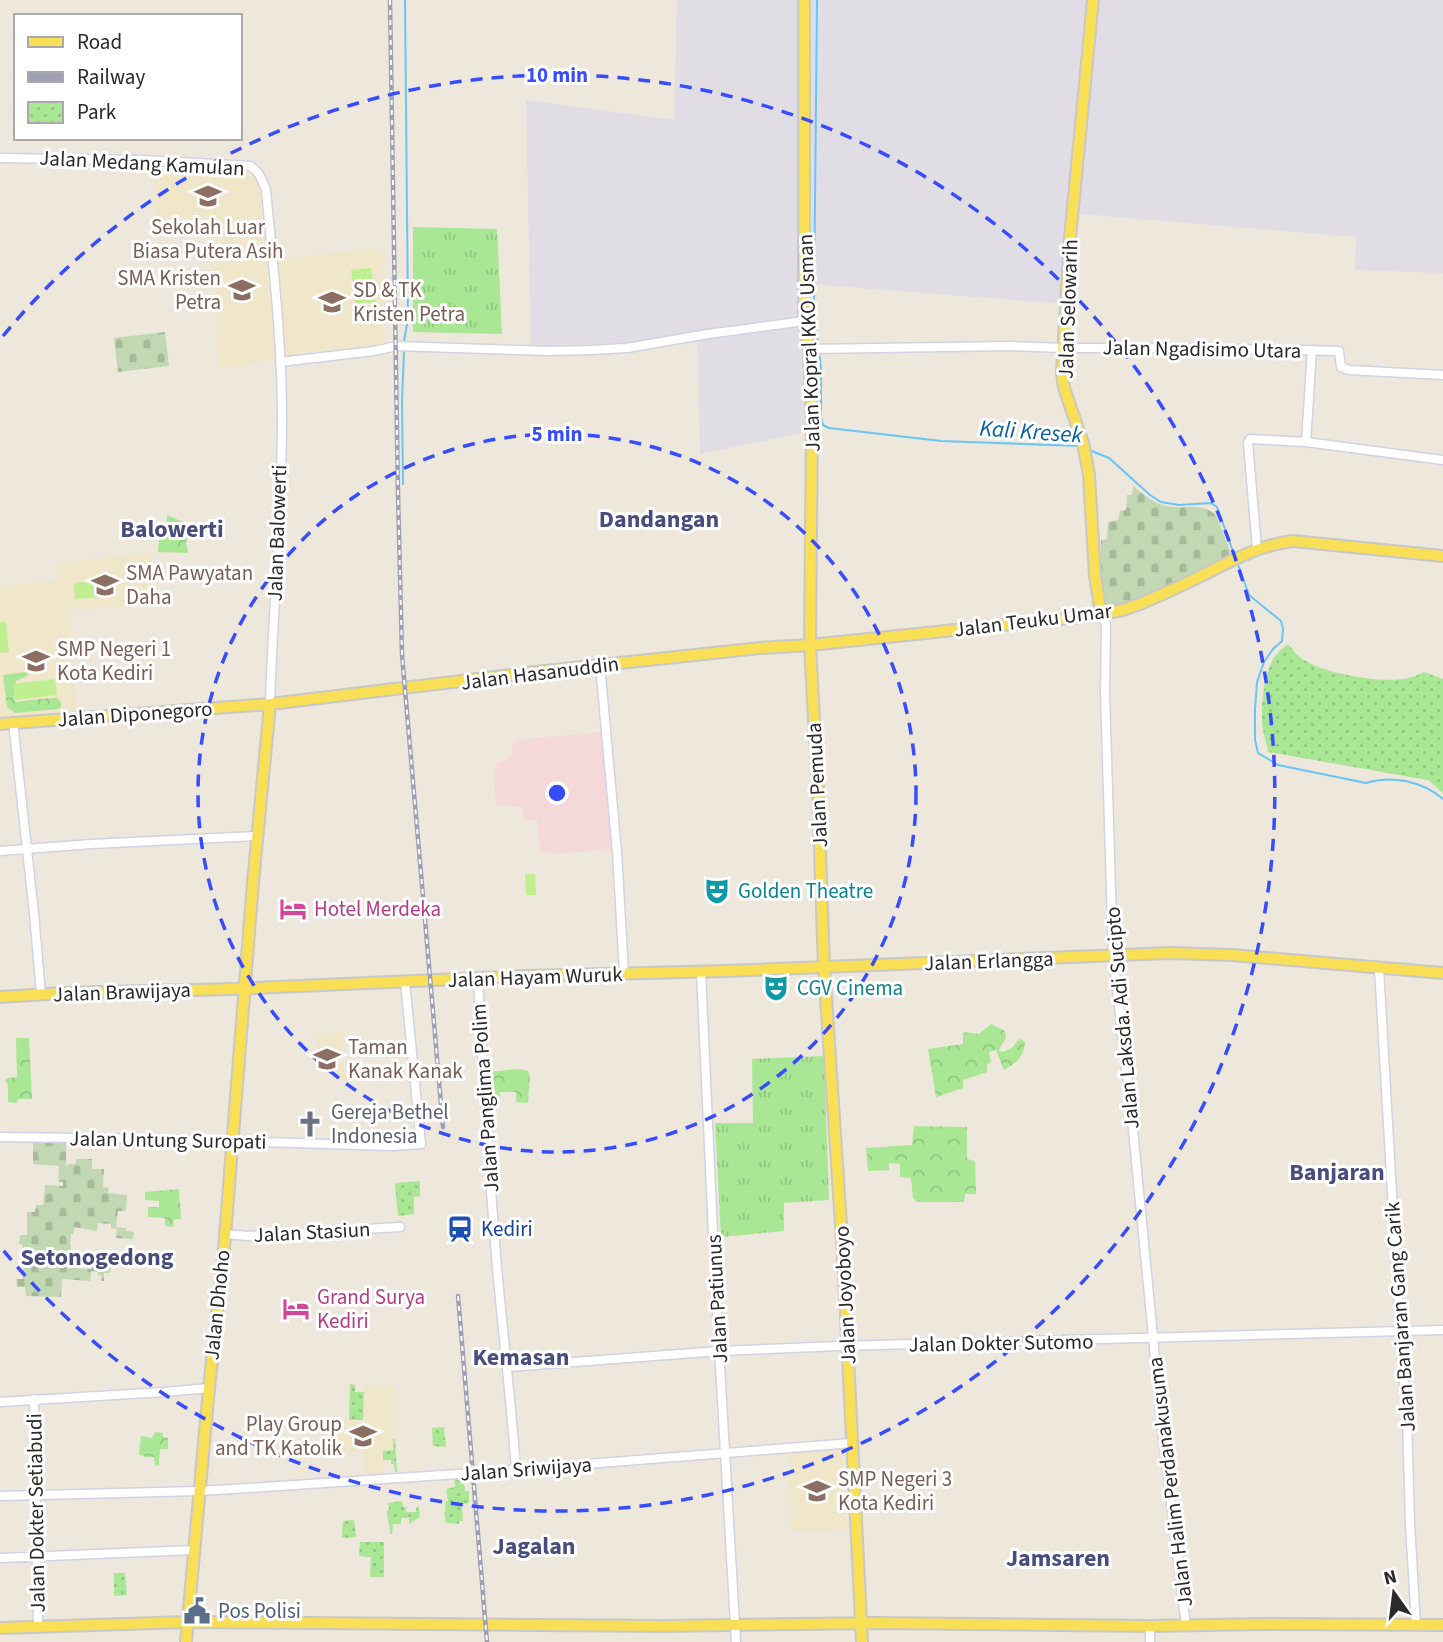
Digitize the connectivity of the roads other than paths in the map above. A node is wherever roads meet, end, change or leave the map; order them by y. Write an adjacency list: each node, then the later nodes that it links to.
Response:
1 (804, 0): 4 (main road, Jalan Kopral KKO Usman)
2 (1093, 0): 6 (main road, Jalan Selowarih)
3 (0, 158): 8 (street, Jalan Medang Kamulan)
4 (804, 321): 5 (main road, Jalan Kopral KKO Usman); 8 (street)
5 (814, 348): 6 (street, Jalan Ngadisimo Utara); 15 (main road, Jalan Kopral KKO Usman)
6 (1064, 348): 7 (street, Jalan Ngadisimo Utara); 14 (main road, Jalan Selowarih)
7 (1312, 350): 9 (street, Jalan Ngadisimo Utara); 10 (street)
8 (280, 362): 17 (street, Jalan Balowerti)
9 (1443, 375)
10 (1306, 443): 11 (street); 12 (street)
11 (1443, 460)
12 (1256, 549): 13 (main road, Jalan Teuku Umar); 14 (main road, Jalan Teuku Umar)
13 (1443, 556)
14 (1101, 614): 15 (main road, Jalan Teuku Umar); 23 (street, Jalan Laksda. Adi Sucipto)
15 (810, 645): 16 (main road, Jalan Hasanuddin); 24 (main road, Jalan Pemuda)
16 (600, 665): 17 (main road, Jalan Hasanuddin); 27 (street)
17 (270, 704): 18 (main road, Jalan Diponegoro); 20 (main road, Jalan Dhoho)
18 (13, 722): 19 (main road, Jalan Diponegoro); 21 (street)
19 (0, 724)
20 (257, 836): 21 (street); 31 (main road, Jalan Dhoho)
21 (27, 848): 22 (street); 32 (street)
22 (0, 851)
23 (1112, 955): 24 (main road, Jalan Erlangga); 25 (main road, Jalan Erlangga); 40 (street, Jalan Laksda. Adi Sucipto)
24 (824, 967): 26 (main road, Jalan Hayam Wuruk); 41 (main road, Jalan Joyoboyo)
25 (1379, 968): 28 (main road, Jalan Erlangga); 39 (street, Jalan Banjaran Gang Carik)
26 (701, 972): 27 (main road, Jalan Hayam Wuruk); 42 (street, Jalan Patiunus)
27 (624, 973): 29 (main road, Jalan Hayam Wuruk)
28 (1443, 973)
29 (478, 978): 30 (main road, Jalan Hayam Wuruk); 43 (street, Jalan Panglima Polim)
30 (405, 982): 31 (main road, Jalan Hayam Wuruk); 35 (street, Jalan Untung Suropati)
31 (245, 988): 32 (main road, Jalan Brawijaya); 35 (main road, Jalan Dhoho)
32 (41, 994): 33 (main road, Jalan Brawijaya)
33 (0, 997)
34 (0, 1137): 35 (street, Jalan Untung Suropati)
35 (233, 1142): 37 (main road, Jalan Dhoho)
36 (400, 1227): 37 (street, Jalan Stasiun)
37 (225, 1234): 44 (main road, Jalan Dhoho)
38 (1443, 1331): 39 (street, Jalan Dokter Sutomo)
39 (1400, 1332): 40 (street, Jalan Dokter Sutomo); 59 (street, Jalan Banjaran Gang Carik)
40 (1154, 1339): 41 (street, Jalan Dokter Sutomo); 63 (street, Jalan Halim Perdanakusuma)
41 (848, 1346): 42 (street, Jalan Dokter Sutomo); 47 (main road, Jalan Joyoboyo)
42 (720, 1351): 43 (street, Jalan Dokter Sutomo); 48 (street, Jalan Patiunus)
43 (508, 1367): 49 (street, Jalan Panglima Polim)
44 (209, 1388): 45 (street); 50 (main road, Jalan Dhoho)
45 (34, 1399): 46 (street); 52 (street, Jalan Dokter Setiabudi)
46 (0, 1402)
47 (852, 1443): 48 (street, Jalan Sriwijaya); 57 (main road, Jalan Joyoboyo)
48 (725, 1453): 49 (street, Jalan Sriwijaya); 58 (street, Jalan Patiunus)
49 (516, 1469): 50 (street, Jalan Sriwijaya)
50 (199, 1491): 52 (street, Jalan Sriwijaya); 53 (main road, Jalan Dhoho)
51 (0, 1496): 52 (street, Jalan Sriwijaya)
52 (36, 1496): 54 (street, Jalan Dokter Setiabudi)
53 (194, 1550): 54 (street); 56 (main road, Jalan Dhoho)
54 (37, 1556): 55 (street); 61 (street, Jalan Dokter Setiabudi)
55 (0, 1558)
56 (188, 1622): 58 (main road); 61 (main road); 65 (main road, Jalan Dhoho)
57 (861, 1623): 58 (main road); 62 (main road); 67 (main road, Jalan Joyoboyo)
58 (736, 1625): 66 (street, Jalan Patiunus)
59 (1416, 1625): 60 (main road); 63 (main road)
60 (1443, 1625)
61 (38, 1626): 64 (main road)
62 (1150, 1626): 63 (main road); 68 (street)
63 (1186, 1626)
64 (0, 1628)
65 (186, 1642)
66 (736, 1642)
67 (862, 1642)
68 (1150, 1642)

